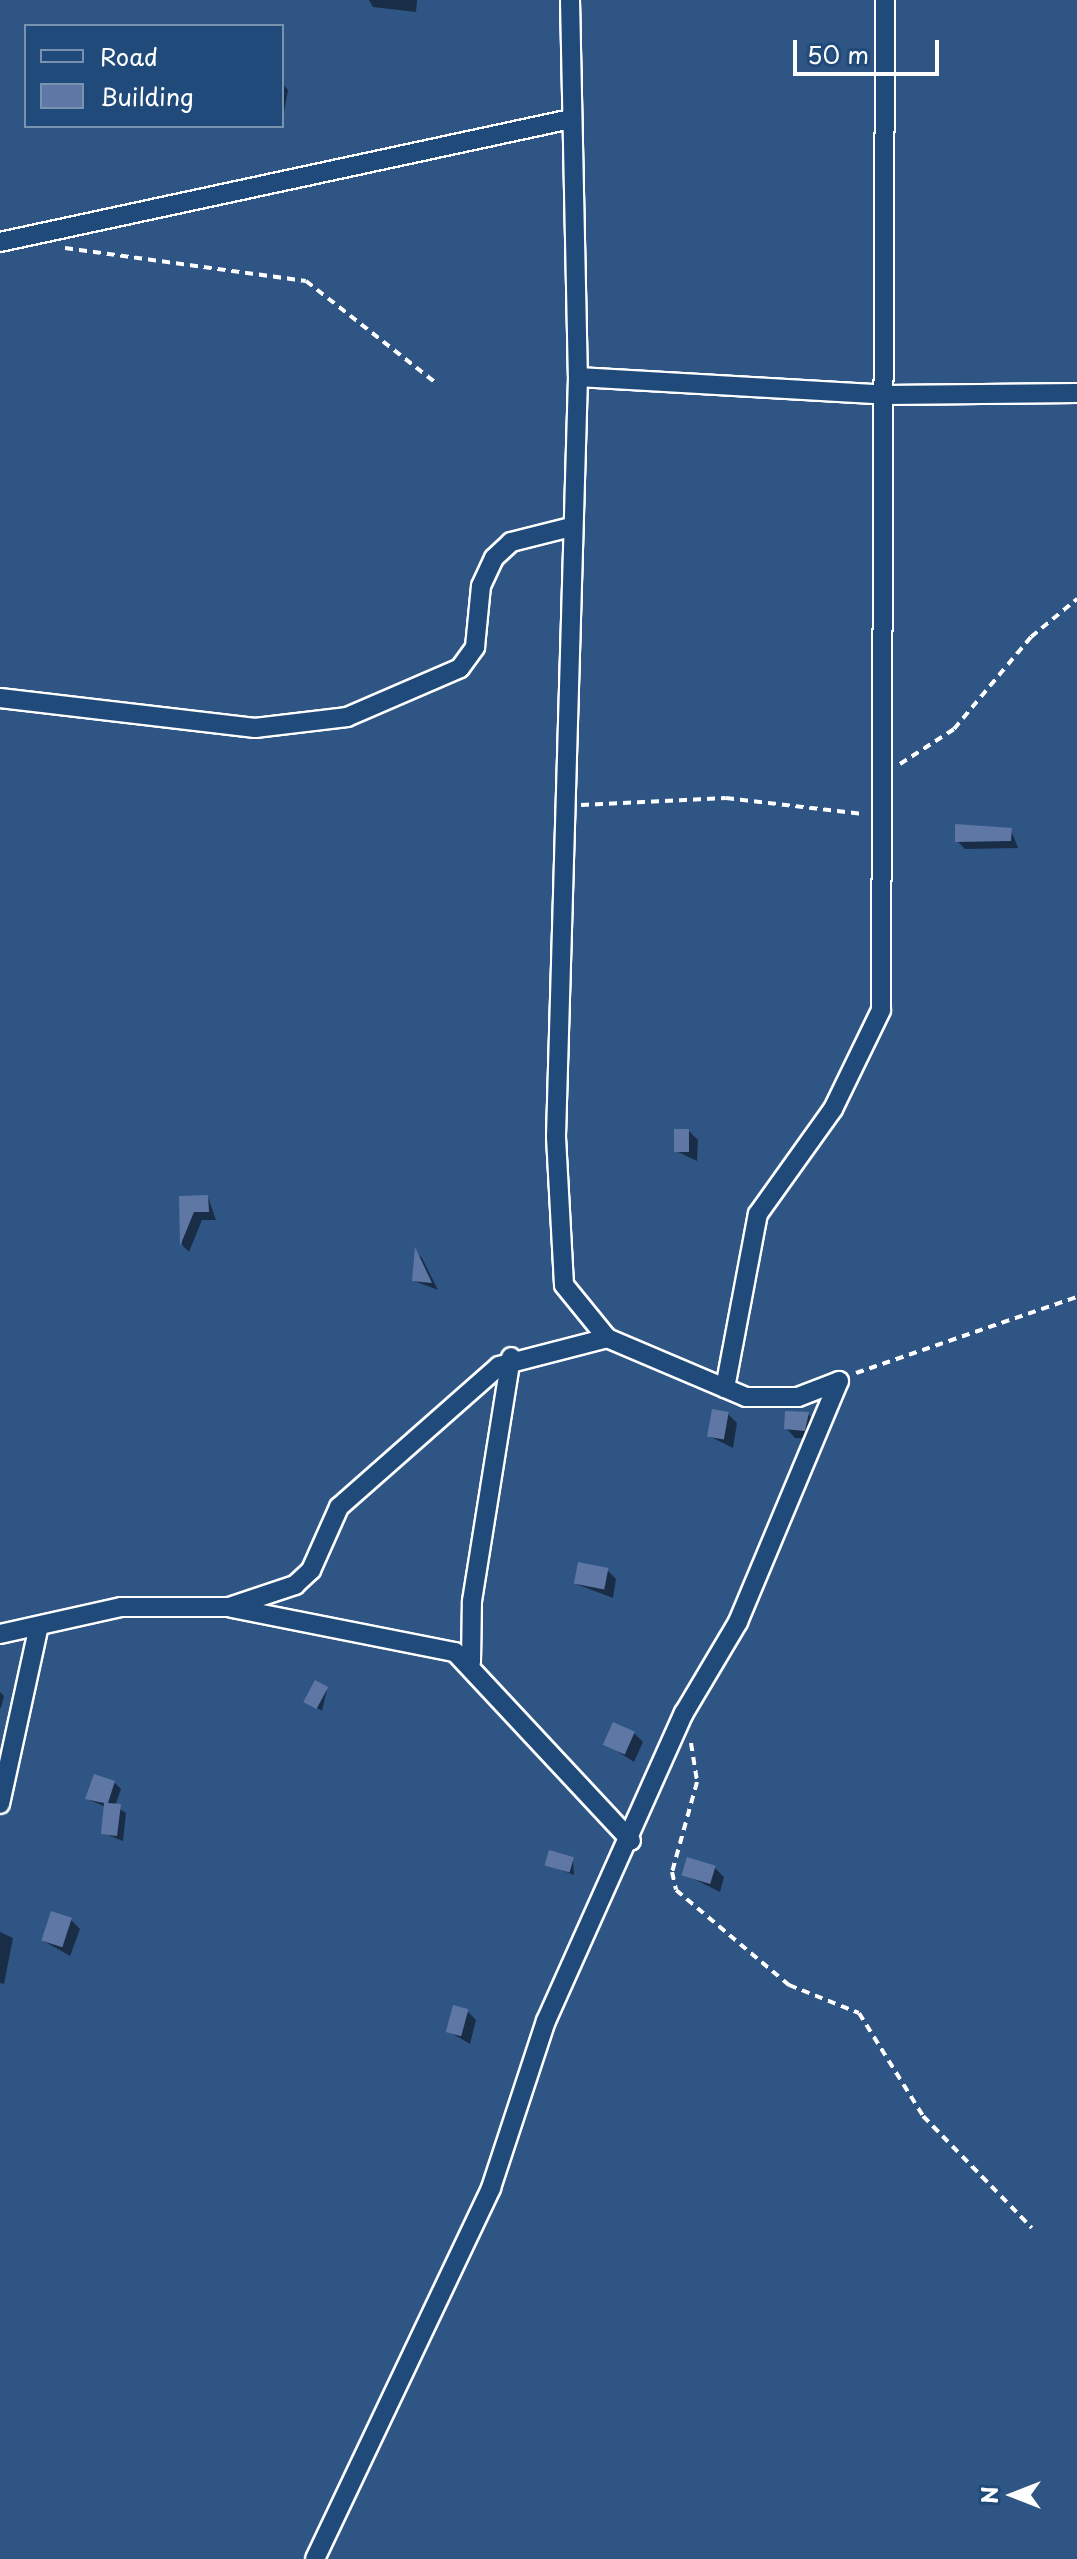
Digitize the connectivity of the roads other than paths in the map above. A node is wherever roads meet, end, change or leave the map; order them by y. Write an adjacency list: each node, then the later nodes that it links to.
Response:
1 (570, 0): 3 (street)
2 (885, 0): 7 (street)
3 (571, 119): 4 (street); 5 (street)
4 (0, 242)
5 (578, 377): 7 (street); 8 (street)
6 (1077, 393): 7 (street)
7 (886, 395): 12 (street)
8 (571, 527): 9 (street); 10 (street)
9 (0, 698)
10 (607, 1338): 11 (street); 12 (street)
11 (511, 1357): 13 (street); 16 (street)
12 (725, 1388): 18 (street)
13 (229, 1607): 14 (street); 16 (street)
14 (38, 1629): 15 (street); 17 (street)
15 (0, 1634)
16 (471, 1662): 18 (street)
17 (0, 1804)
18 (631, 1841): 19 (street)
19 (315, 2559)

